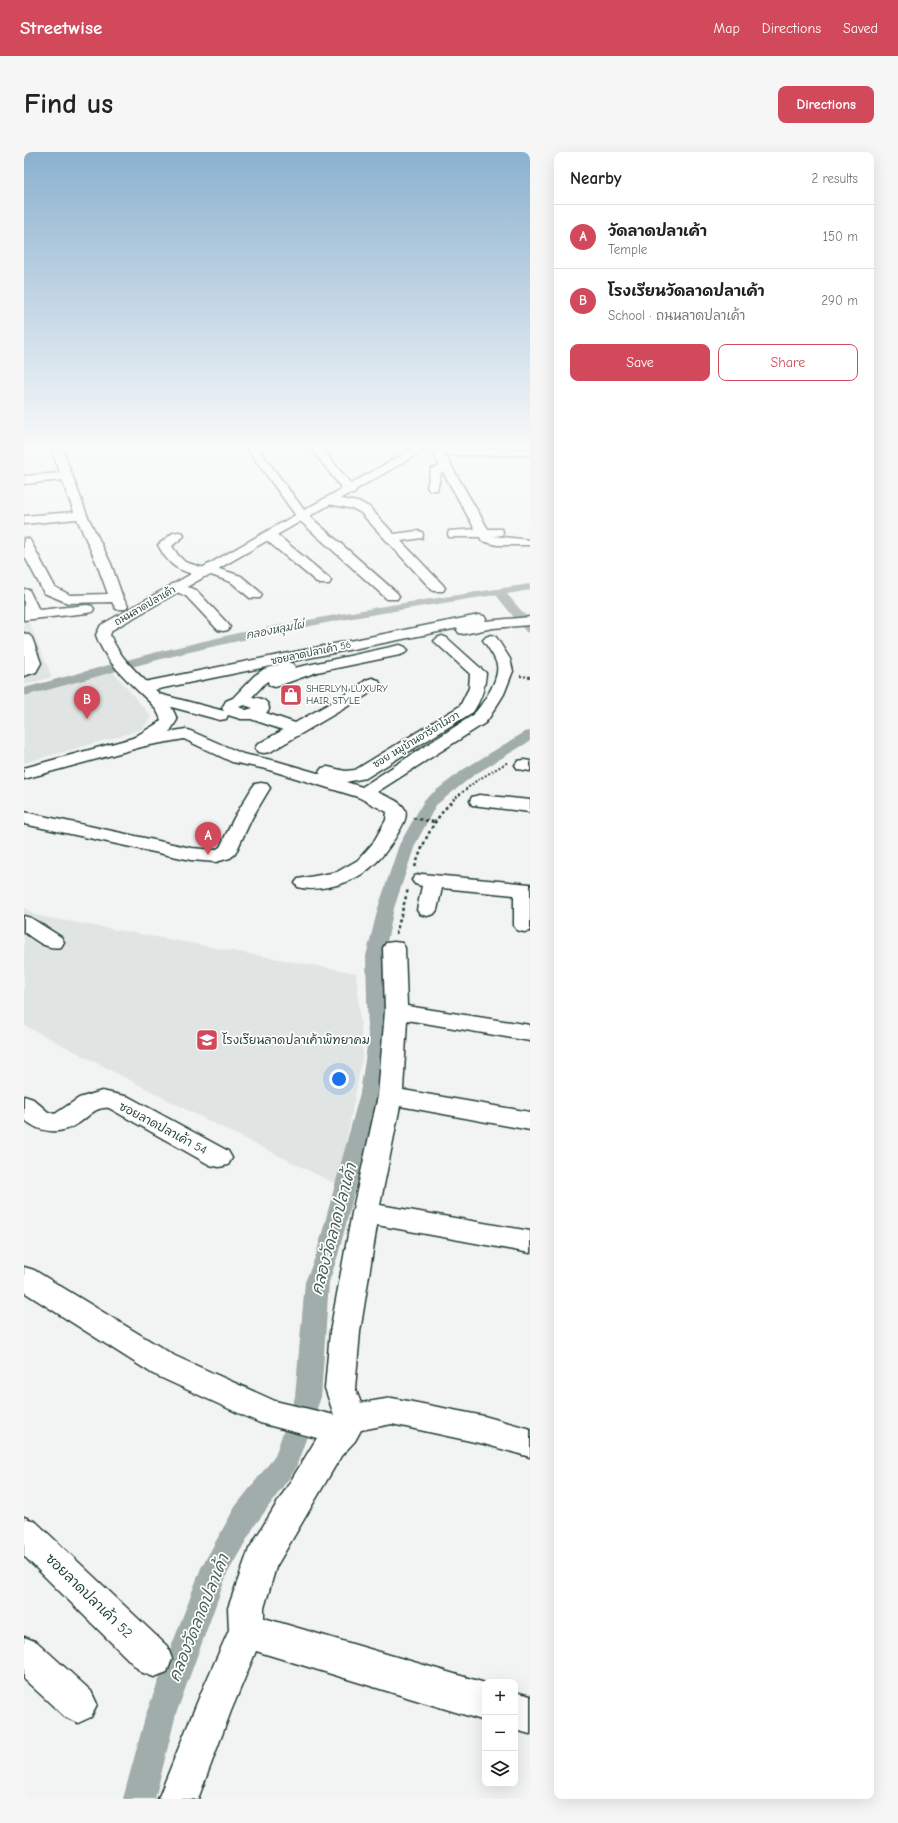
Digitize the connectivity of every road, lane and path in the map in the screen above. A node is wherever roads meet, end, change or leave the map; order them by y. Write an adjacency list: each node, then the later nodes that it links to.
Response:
1 (86, 525): 21 (street)
2 (289, 525): 10 (street, ถนนลาดปลาเค้า)
3 (312, 525): 20 (street)
4 (378, 525): 12 (street)
5 (480, 525): 6 (street)
6 (484, 532): 7 (street); 11 (street)
7 (454, 534)
8 (417, 535): 12 (street)
9 (178, 536): 14 (street)
10 (270, 536): 14 (street, ถนนลาดปลาเค้า); 15 (street)
11 (524, 536)
12 (391, 538): 17 (street)
13 (24, 542): 21 (street)
14 (208, 571): 16 (street, ถนนลาดปลาเค้า); 19 (street)
15 (324, 581)
16 (177, 587): 22 (street, ถนนลาดปลาเค้า); 28 (street)
17 (438, 588)
18 (24, 593): 23 (street)
19 (255, 595)
20 (392, 596)
21 (118, 602): 22 (street); 23 (street)
22 (146, 604): 34 (street, ถนนลาดปลาเค้า)
23 (29, 615)
24 (479, 619): 34 (street, ซอยลาดปลาเค้า 56)
25 (530, 621): 26 (street)
26 (507, 625): 27 (street); 35 (street); 40 (street, ซอย หมูบ้านอารียาโมวา)
27 (530, 626)
28 (223, 627)
29 (24, 638): 32 (street)
30 (491, 640): 44 (street)
31 (412, 648): 35 (street)
32 (24, 671)
33 (372, 683): 37 (street)
34 (154, 698): 35 (street); 36 (street); 38 (street)
35 (241, 710): 36 (street); 37 (street)
36 (186, 728): 38 (street); 44 (street)
37 (291, 732): 39 (street)
38 (139, 742): 42 (street)
39 (264, 748)
40 (305, 764)
41 (522, 764): 48 (path)
42 (24, 774)
43 (261, 788): 47 (street)
44 (364, 793): 49 (street)
45 (479, 801): 46 (street)
46 (530, 806)
47 (24, 818)
48 (420, 879): 50 (street); 51 (street); 55 (path)
49 (305, 883)
50 (527, 890): 53 (street)
51 (427, 910)
52 (24, 922): 54 (street)
53 (524, 926)
54 (53, 942)
55 (394, 948): 56 (street)
56 (396, 1011): 57 (street); 58 (street)
57 (530, 1032)
58 (390, 1096): 60 (street); 62 (street)
59 (24, 1105): 61 (street, ซอยลาดปลาเค้า 54)
60 (530, 1121)
61 (219, 1158)
62 (365, 1213): 63 (street); 65 (street)
63 (530, 1242)
64 (24, 1278): 65 (street)
65 (342, 1425): 66 (street); 68 (street)
66 (530, 1443)
67 (24, 1533): 70 (street, ซอยลาดปลาเค้า 52)
68 (247, 1631): 71 (street); 75 (street)
69 (24, 1655): 72 (street)
70 (154, 1659)
71 (482, 1701)
72 (78, 1704)
73 (518, 1712): 74 (street)
74 (530, 1715)
75 (178, 1799)

